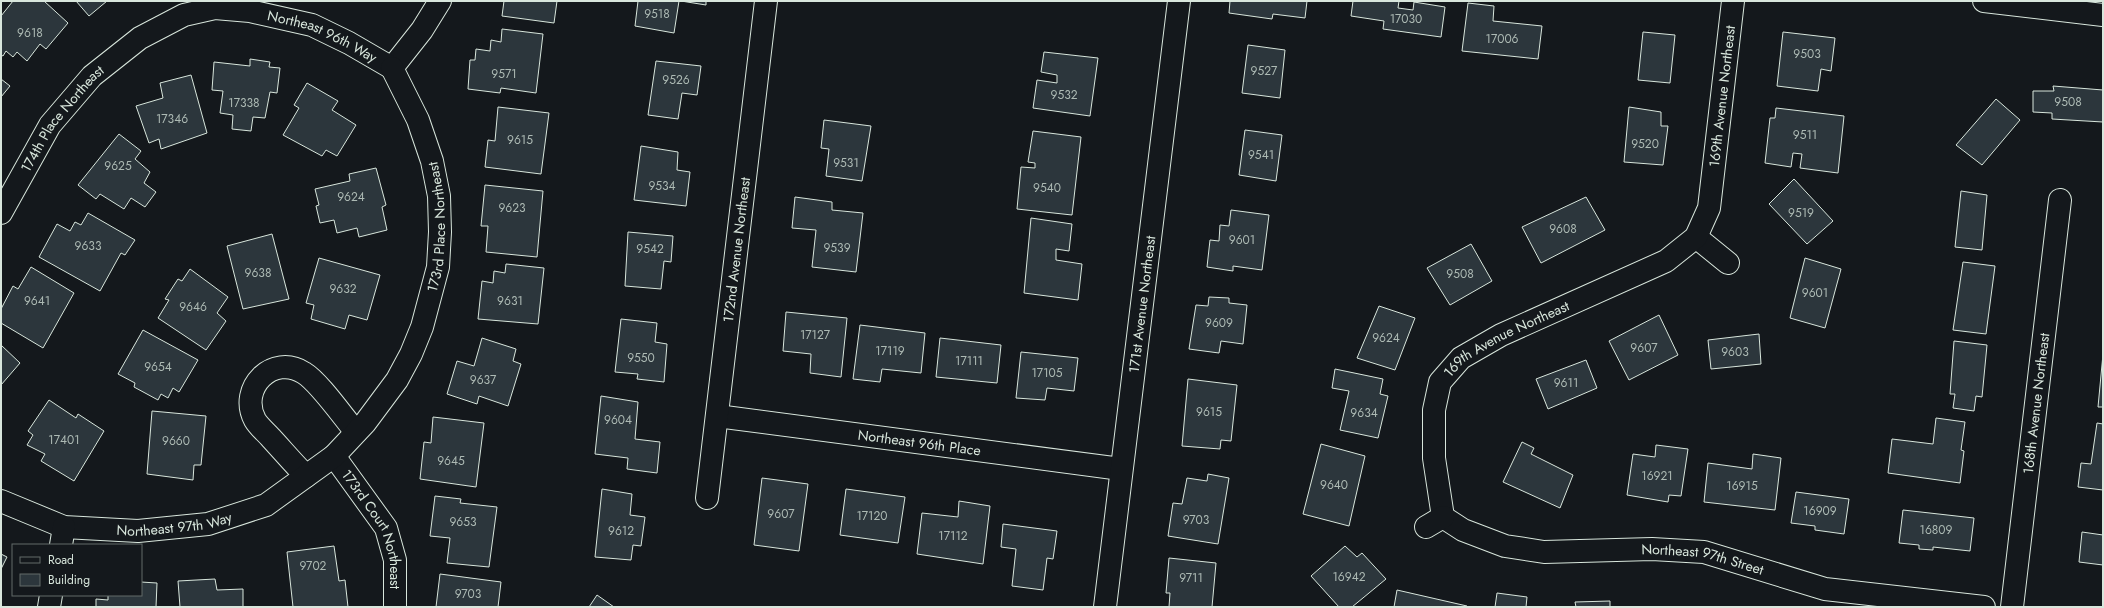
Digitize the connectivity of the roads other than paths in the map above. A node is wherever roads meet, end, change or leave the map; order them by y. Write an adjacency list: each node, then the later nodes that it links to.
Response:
1 (440, 1): 11 (street)
2 (766, 1): 16 (street, 172nd Avenue Northeast)
3 (1179, 1): 19 (street, 171st Avenue Northeast)
4 (1733, 1): 14 (street, 169th Avenue Northeast)
5 (1984, 1): 7 (street)
6 (249, 6): 8 (street, Northeast 96th Way); 11 (street, Northeast 96th Way)
7 (2062, 6): 9 (street)
8 (182, 8): 10 (street, Northeast 96th Way)
9 (2103, 16)
10 (140, 38): 13 (street, 174th Place Northeast)
11 (392, 68): 17 (street, 173rd Place Northeast)
12 (2060, 200): 30 (street, 168th Avenue Northeast)
13 (1, 213)
14 (1696, 237): 15 (street); 23 (street, 169th Avenue Northeast)
15 (1728, 263)
16 (717, 416): 19 (street, Northeast 96th Place); 21 (street, 172nd Avenue Northeast)
17 (356, 432): 18 (street, 173rd Place Northeast); 20 (street)
18 (334, 456): 20 (street, Northeast 97th Way); 27 (street, 173rd Court Northeast)
19 (1121, 469): 28 (street, 171st Avenue Northeast)
20 (306, 476): 24 (street, Northeast 97th Way)
21 (707, 498)
22 (1, 501): 24 (street, Northeast 97th Way)
23 (1435, 522): 29 (street, Northeast 97th Street)
24 (62, 536)
25 (51, 596): 26 (street)
26 (49, 607)
27 (395, 607)
28 (1105, 607)
29 (1984, 607)
30 (2012, 607)

